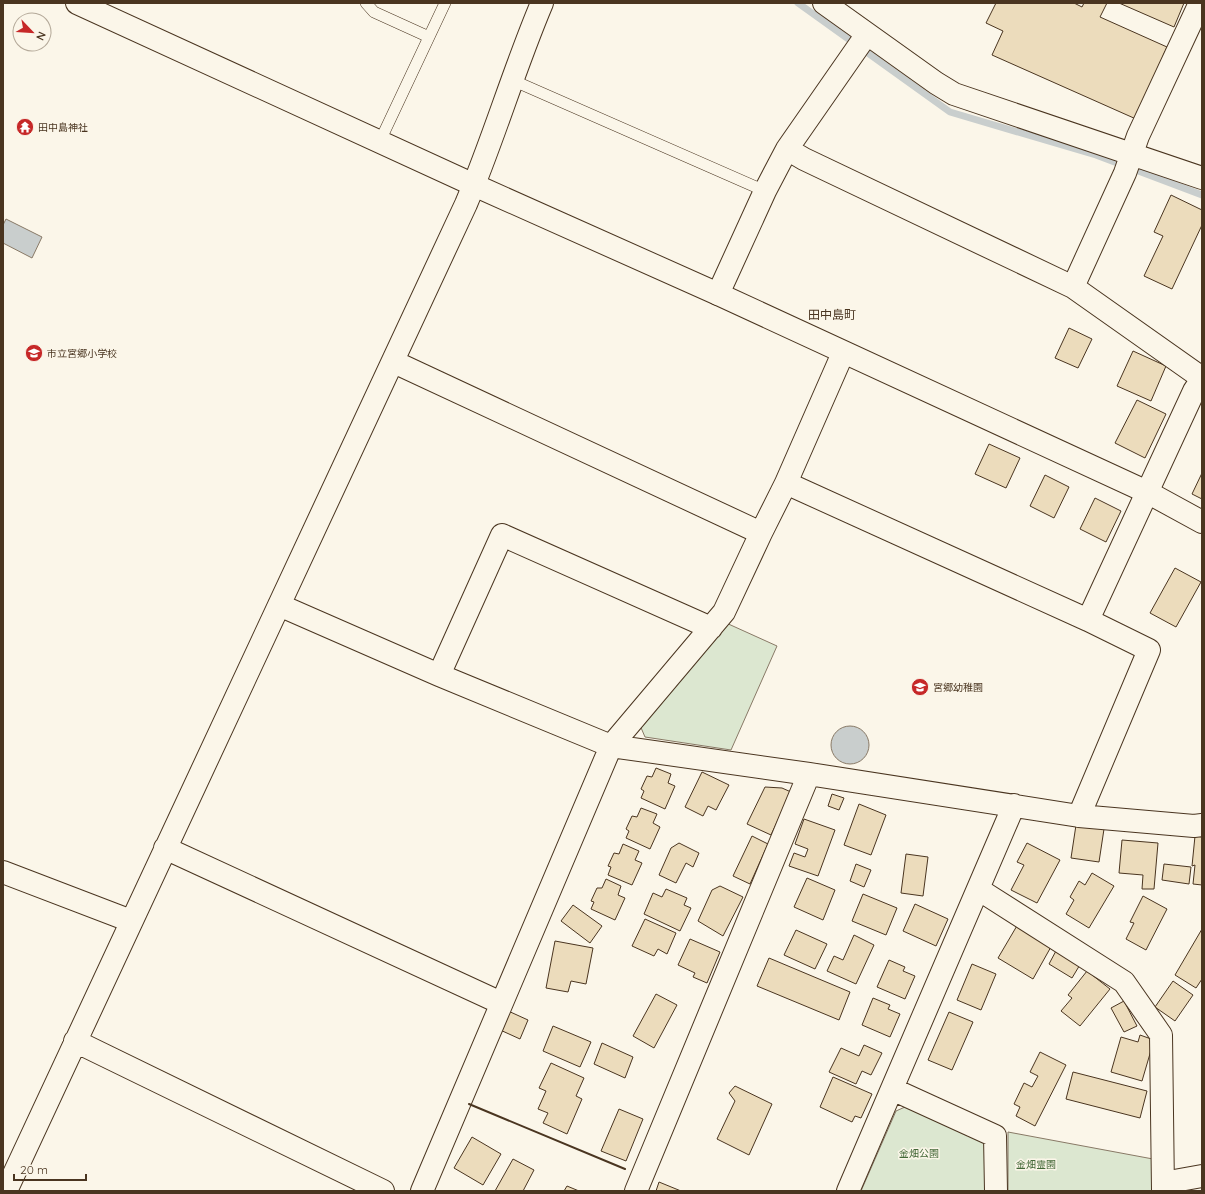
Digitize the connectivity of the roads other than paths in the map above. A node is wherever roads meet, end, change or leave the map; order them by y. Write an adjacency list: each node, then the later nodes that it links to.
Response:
1 (77, 3): 10 (street)
2 (366, 3): 8 (lane)
3 (445, 3): 8 (lane)
4 (542, 3): 9 (street)
5 (824, 3): 7 (street)
6 (1200, 3): 12 (street)
7 (867, 34): 11 (street); 12 (street)
8 (429, 37): 10 (lane)
9 (512, 80): 14 (street); 15 (lane)
10 (380, 141): 14 (street)
11 (788, 149): 15 (street); 16 (street)
12 (1132, 154): 13 (street); 16 (street)
13 (1202, 178)
14 (474, 185): 17 (street); 19 (street)
15 (765, 191): 17 (street)
16 (1073, 287): 20 (street)
17 (718, 294): 18 (street)
18 (843, 353): 21 (street); 22 (street)
19 (394, 362): 24 (street); 25 (street)
20 (1202, 379): 22 (street)
21 (786, 483): 24 (street); 26 (street)
22 (1148, 492): 23 (street); 26 (street)
23 (1202, 522)
24 (760, 533): 27 (street)
25 (279, 605): 28 (street); 34 (street)
26 (1088, 620): 32 (street)
27 (711, 628): 28 (street); 29 (street)
28 (439, 675): 29 (street)
29 (611, 746): 30 (street); 38 (street)
30 (809, 774): 31 (street); 46 (street)
31 (1014, 805): 32 (street); 36 (street)
32 (1079, 816): 33 (street)
33 (1202, 824)
34 (165, 848): 37 (street); 38 (street)
35 (3, 872): 37 (street)
36 (978, 889): 40 (street); 42 (street)
37 (131, 921): 39 (street)
38 (501, 1003): 45 (street)
39 (75, 1041): 43 (street); 44 (street)
40 (892, 1089): 47 (street); 48 (street)
41 (1202, 1176): 42 (street)
42 (1163, 1187)
43 (6, 1191)
44 (383, 1191)
45 (422, 1191)
46 (636, 1191)
47 (848, 1191)
48 (996, 1191)

